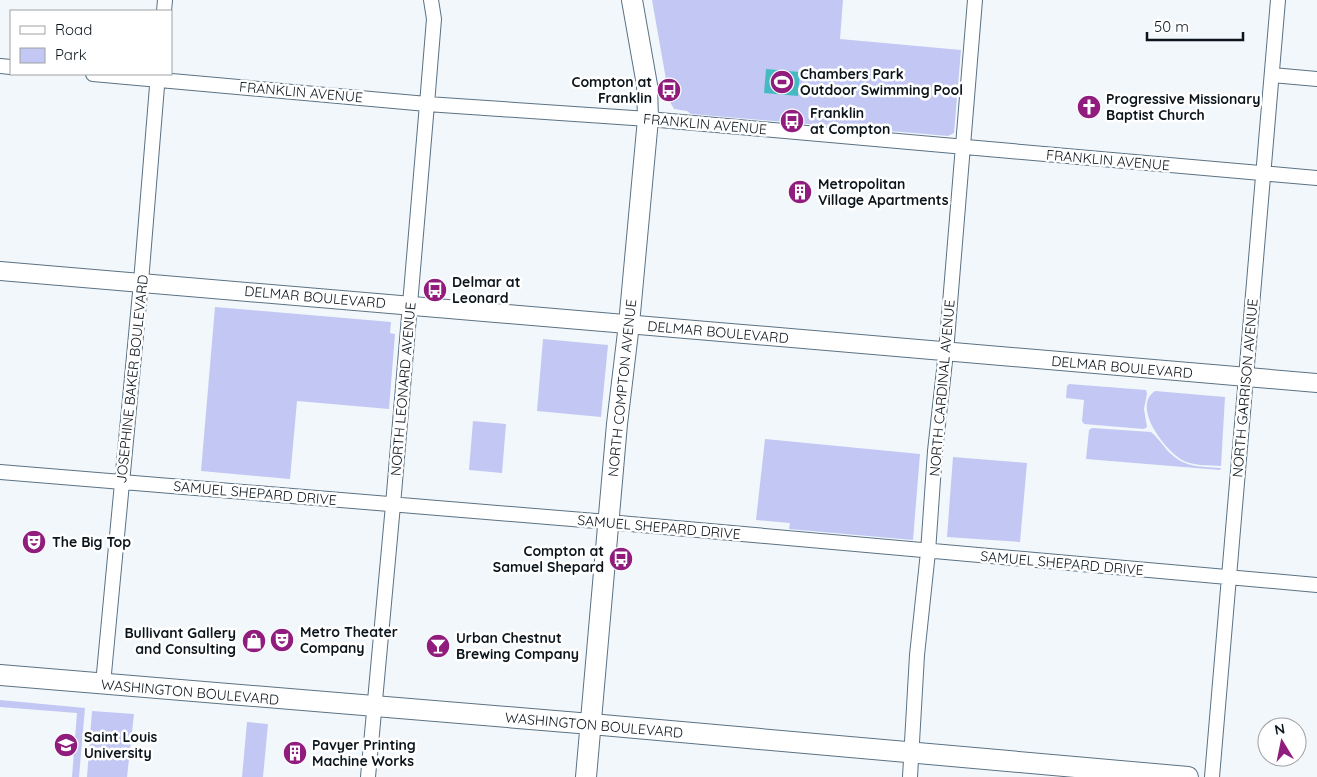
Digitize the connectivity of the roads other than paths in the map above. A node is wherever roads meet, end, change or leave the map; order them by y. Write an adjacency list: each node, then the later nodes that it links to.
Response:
1 (430, 0): 9 (street, NORTH LEONARD AVENUE)
2 (632, 0): 10 (main road, NORTH COMPTON AVENUE)
3 (975, 0): 11 (street, NORTH CARDINAL AVENUE)
4 (1278, 0): 6 (street, NORTH GARRISON AVENUE)
5 (126, 75): 7 (street, FRANKLIN AVENUE)
6 (1272, 75): 8 (street); 12 (street, NORTH GARRISON AVENUE)
7 (158, 76): 9 (street, FRANKLIN AVENUE); 15 (street, JOSEPHINE BAKER BOULEVARD)
8 (1317, 78)
9 (427, 104): 10 (street, FRANKLIN AVENUE); 16 (street, NORTH LEONARD AVENUE)
10 (648, 119): 11 (street, FRANKLIN AVENUE); 17 (main road, NORTH COMPTON AVENUE)
11 (963, 147): 12 (street, FRANKLIN AVENUE); 18 (street, NORTH CARDINAL AVENUE)
12 (1264, 173): 13 (street, FRANKLIN AVENUE); 19 (street, NORTH GARRISON AVENUE)
13 (1317, 178)
14 (0, 271): 15 (street, DELMAR BOULEVARD)
15 (142, 282): 16 (street, DELMAR BOULEVARD); 22 (street, JOSEPHINE BAKER BOULEVARD)
16 (410, 304): 17 (street, DELMAR BOULEVARD); 23 (street, NORTH LEONARD AVENUE)
17 (629, 324): 18 (street, DELMAR BOULEVARD); 24 (main road, NORTH COMPTON AVENUE)
18 (946, 352): 19 (street, DELMAR BOULEVARD); 25 (street, NORTH CARDINAL AVENUE)
19 (1245, 377): 20 (street, DELMAR BOULEVARD); 26 (street, NORTH GARRISON AVENUE)
20 (1317, 383)
21 (0, 472): 22 (street, SAMUEL SHEPARD DRIVE)
22 (121, 482): 23 (street, SAMUEL SHEPARD DRIVE); 29 (street, JOSEPHINE BAKER BOULEVARD)
23 (394, 505): 24 (street, SAMUEL SHEPARD DRIVE); 30 (street, NORTH LEONARD AVENUE)
24 (608, 522): 25 (street, SAMUEL SHEPARD DRIVE); 31 (main road, NORTH COMPTON AVENUE)
25 (928, 552): 26 (street, SAMUEL SHEPARD DRIVE); 32 (street, NORTH CARDINAL AVENUE)
26 (1228, 577): 27 (street, SAMUEL SHEPARD DRIVE); 37 (street, NORTH GARRISON AVENUE)
27 (1317, 585)
28 (0, 676): 29 (main road, WASHINGTON BOULEVARD)
29 (103, 684): 30 (main road, WASHINGTON BOULEVARD)
30 (374, 707): 31 (main road, WASHINGTON BOULEVARD); 33 (street, NORTH LEONARD AVENUE)
31 (591, 724): 32 (main road, WASHINGTON BOULEVARD); 34 (main road, NORTH COMPTON AVENUE)
32 (912, 753): 35 (street, NORTH CARDINAL AVENUE); 36 (main road, WASHINGTON BOULEVARD)
33 (368, 777)
34 (586, 777)
35 (910, 777)
36 (1188, 777)
37 (1212, 777)

